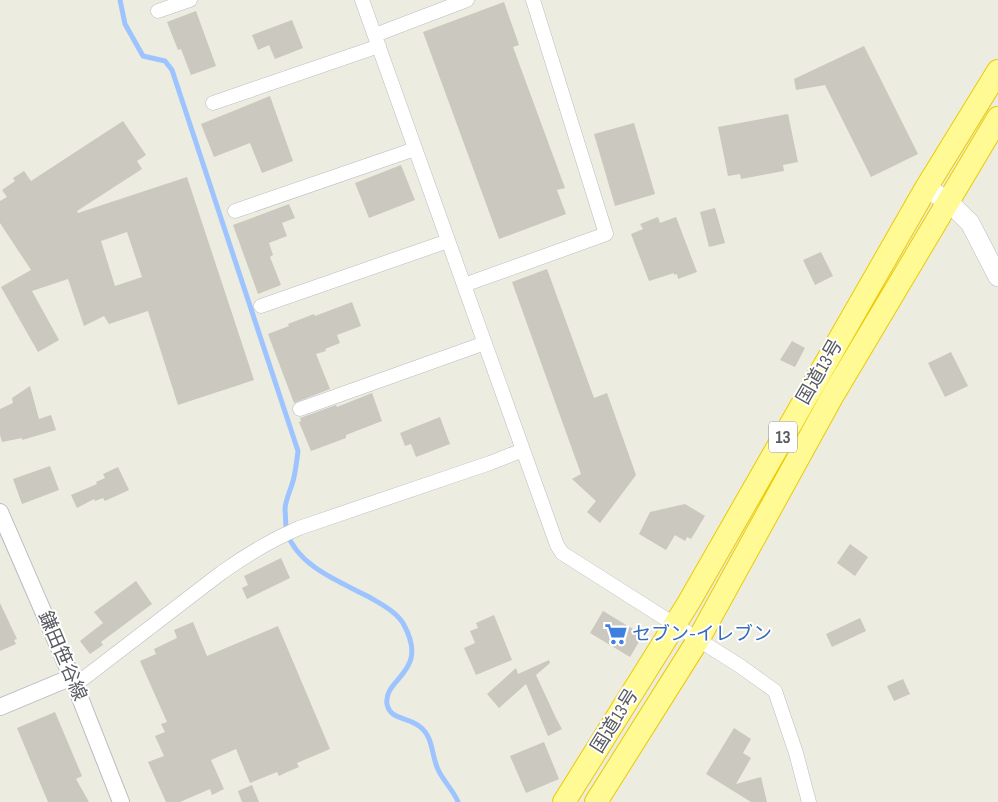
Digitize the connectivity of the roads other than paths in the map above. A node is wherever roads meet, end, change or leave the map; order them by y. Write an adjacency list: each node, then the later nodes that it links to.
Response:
1 (190, 0): 5 (street)
2 (362, 0): 6 (street)
3 (467, 0): 6 (street)
4 (533, 0): 16 (street)
5 (158, 11)
6 (377, 41): 8 (street); 10 (street)
7 (998, 71): 11 (highway, 国道13号 / 13)
8 (213, 103)
9 (998, 118): 12 (highway, 国道13号 / 13)
10 (415, 149): 13 (street); 14 (street)
11 (926, 188): 12 (main road); 22 (highway, 国道13号 / 13)
12 (948, 201): 15 (main road); 23 (highway, 国道13号 / 13)
13 (235, 211)
14 (448, 241): 16 (street); 17 (street)
15 (998, 277)
16 (464, 285): 18 (street)
17 (261, 306)
18 (485, 343): 19 (street); 20 (street)
19 (300, 409)
20 (524, 450): 22 (street); 24 (street)
21 (0, 512): 24 (street, 鎌田笹谷線)
22 (675, 624): 23 (street); 27 (highway, 国道13号 / 13)
23 (698, 640): 28 (highway, 国道13号 / 13); 29 (street)
24 (73, 681): 25 (street); 26 (street, 鎌田笹谷線)
25 (0, 707)
26 (121, 802)
27 (564, 802)
28 (596, 802)
29 (809, 802)

